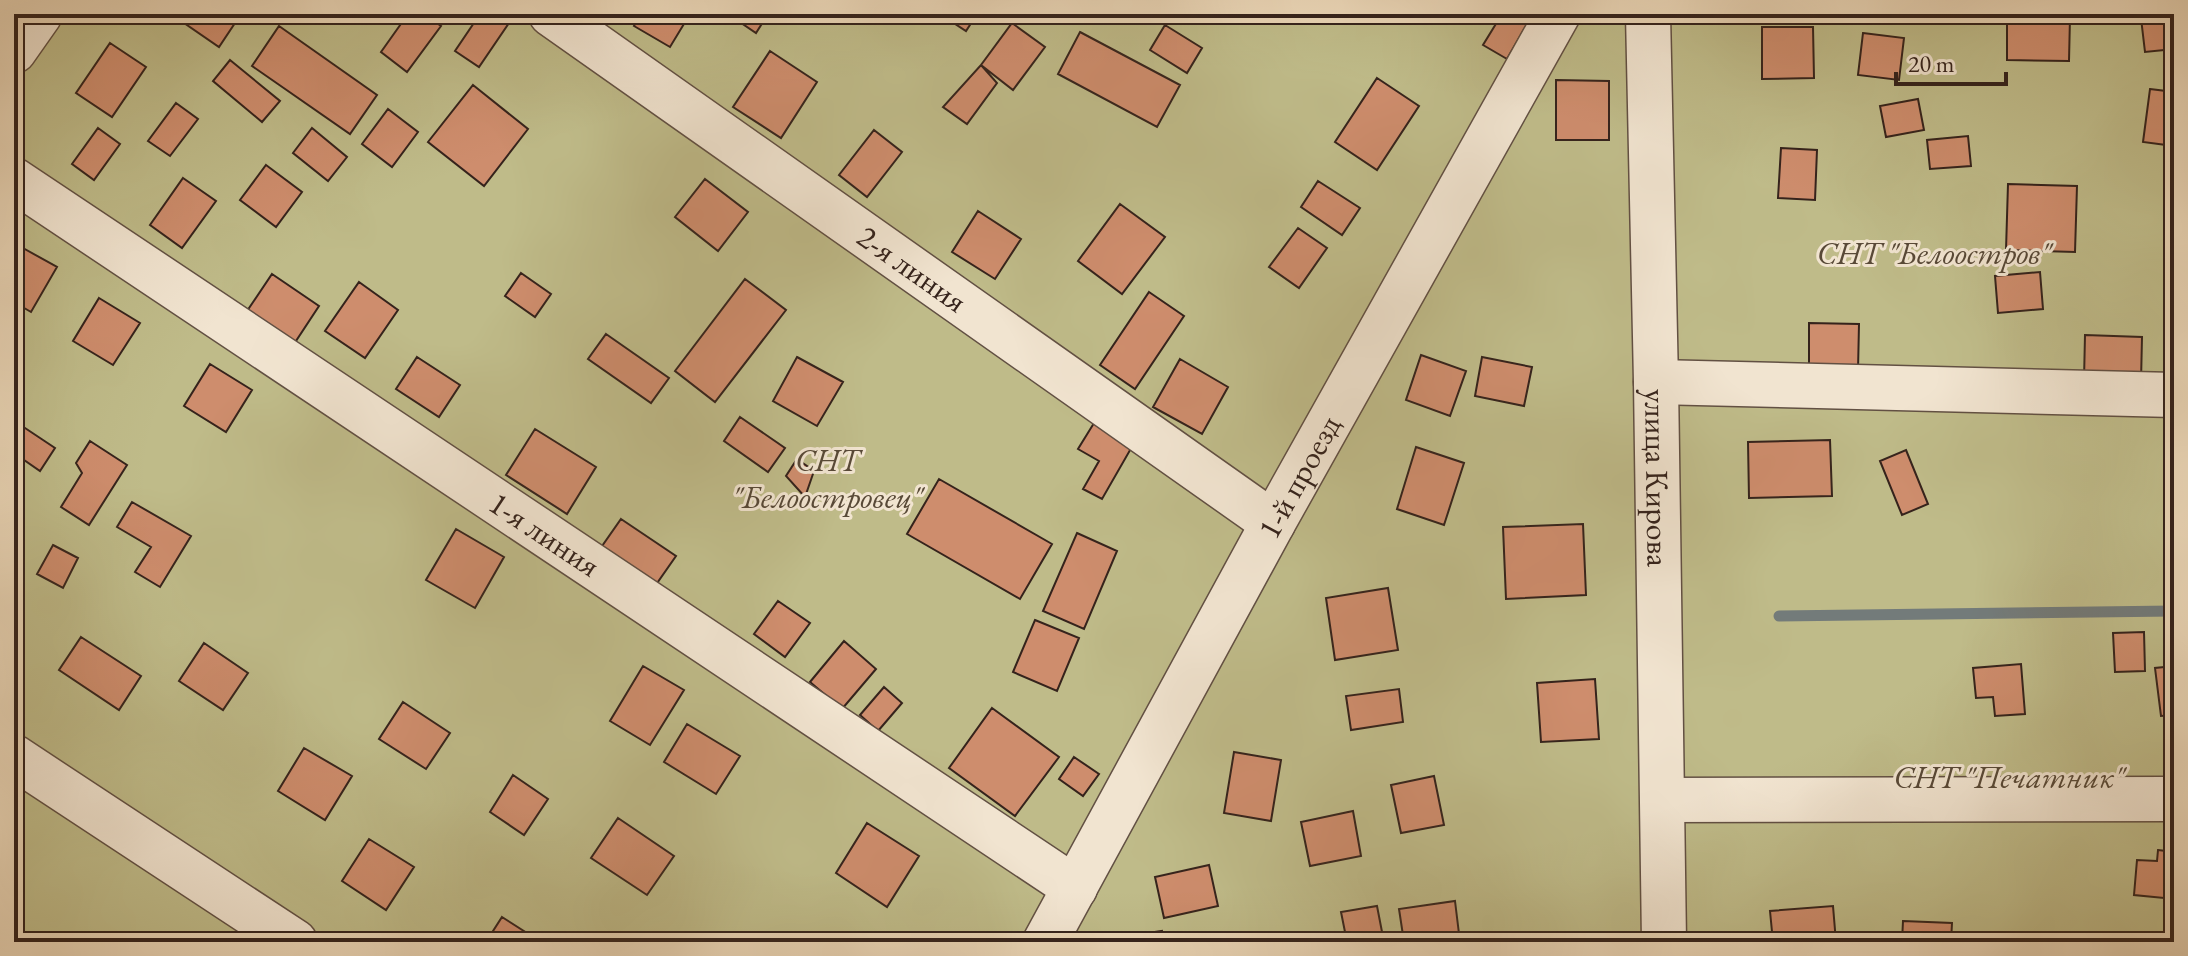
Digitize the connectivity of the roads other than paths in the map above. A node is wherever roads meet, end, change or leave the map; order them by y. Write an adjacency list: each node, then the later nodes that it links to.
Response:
1 (40, 14): 5 (street)
2 (551, 14): 9 (street, 2-я линия)
3 (1558, 14): 9 (street, 1-й проезд)
4 (1648, 14): 7 (street, улица Кирова)
5 (14, 51)
6 (14, 180): 13 (street, 1-я линия)
7 (1656, 382): 8 (street); 12 (street, улица Кирова)
8 (2174, 395)
9 (1273, 523): 13 (street, 1-й проезд)
10 (14, 757): 14 (street)
11 (2174, 799): 12 (street)
12 (1663, 800): 16 (street, улица Кирова)
13 (1075, 888): 15 (street, 1-й проезд)
14 (295, 942)
15 (1045, 942)
16 (1664, 942)

